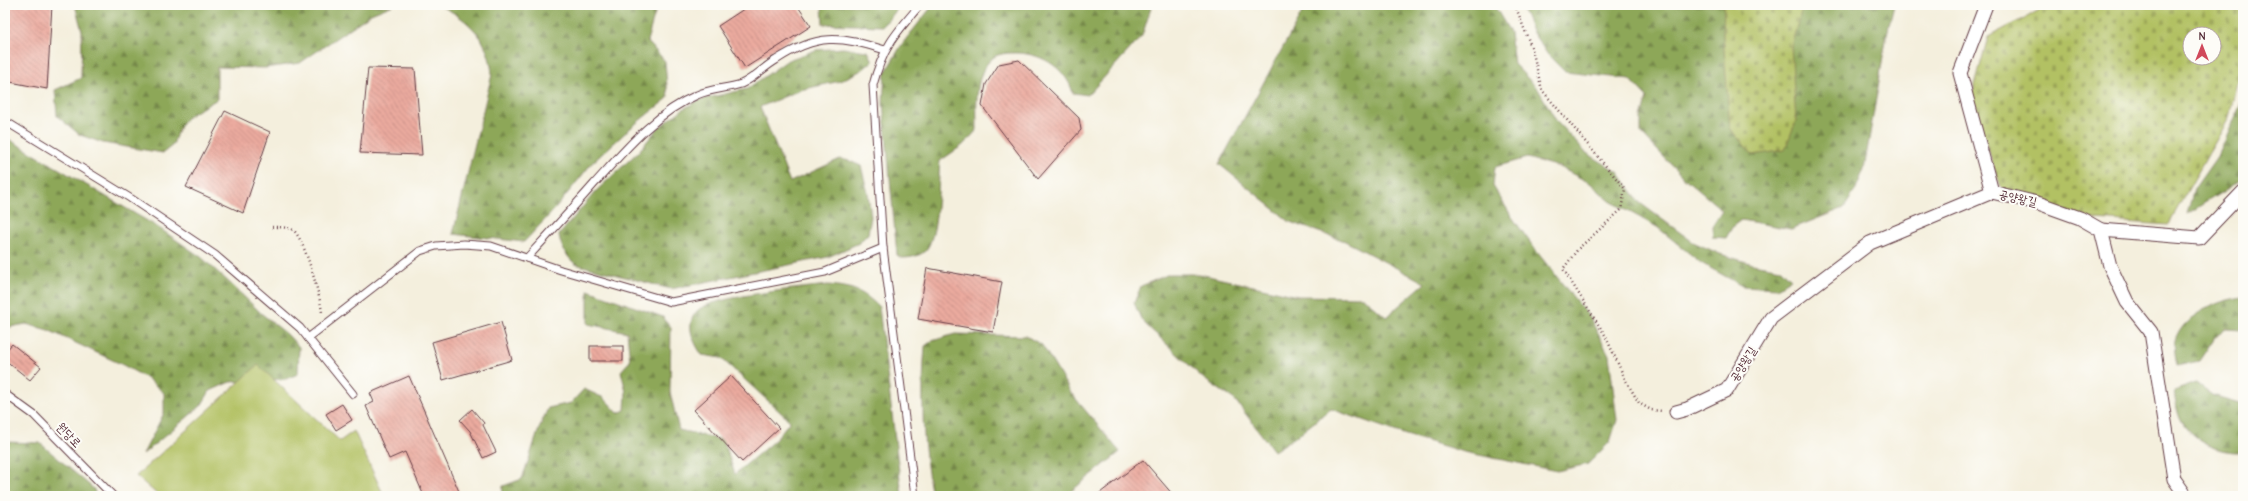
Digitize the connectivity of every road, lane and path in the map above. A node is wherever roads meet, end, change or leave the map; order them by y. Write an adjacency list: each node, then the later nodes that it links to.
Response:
1 (920, 5): 4 (lane)
2 (1515, 5): 16 (path)
3 (1986, 5): 6 (street)
4 (885, 50): 10 (lane); 11 (lane)
5 (5, 121): 13 (lane)
6 (1992, 192): 9 (street, 공양왕길); 16 (street, 공양왕길)
7 (2243, 192): 9 (street)
8 (272, 227): 12 (path)
9 (2101, 230): 19 (street)
10 (883, 248): 11 (lane); 18 (lane)
11 (527, 258): 12 (lane)
12 (323, 327): 13 (lane)
13 (308, 338): 15 (lane)
14 (5, 394): 17 (lane, 원당로)
15 (353, 394)
16 (1676, 412)
17 (113, 496)
18 (915, 496)
19 (2186, 496)

